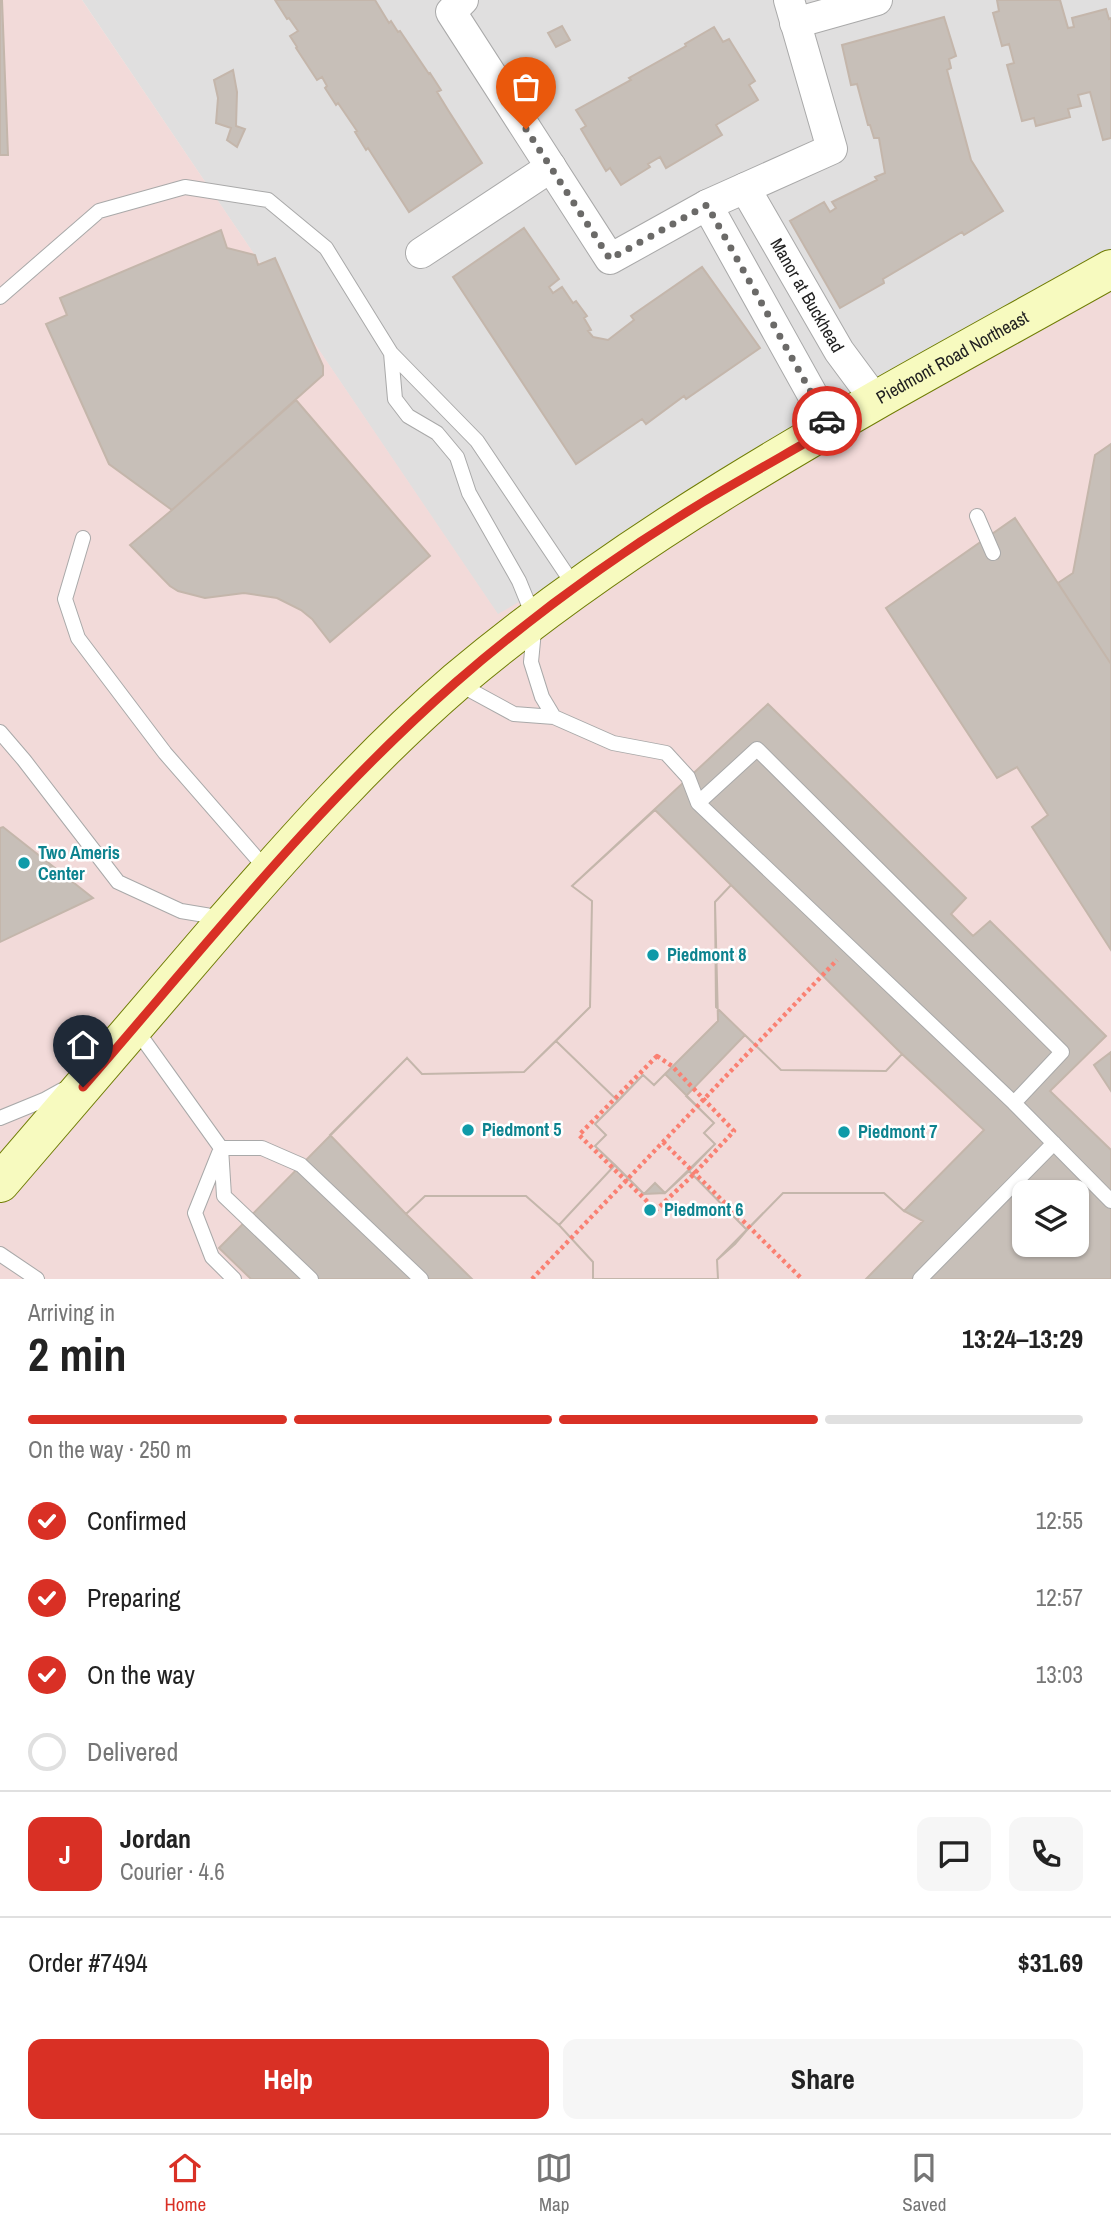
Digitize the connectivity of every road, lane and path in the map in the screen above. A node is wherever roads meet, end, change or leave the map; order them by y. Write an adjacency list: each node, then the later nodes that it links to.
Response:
1 (463, 0): 4 (street)
2 (877, 0): 3 (street)
3 (792, 11): 5 (street)
4 (551, 167): 6 (street); 7 (street)
5 (745, 188): 6 (street); 11 (street, Manor at Buckhead)
6 (694, 212): 12 (street)
7 (421, 253)
8 (1111, 269): 11 (main road, Piedmont Road Northeast)
9 (0, 297): 10 (lane)
10 (391, 353): 16 (lane); 17 (lane)
11 (876, 401): 12 (main road, Piedmont Road Northeast)
12 (831, 428): 16 (main road, Piedmont Road Northeast)
13 (977, 516): 15 (lane)
14 (83, 538): 22 (lane)
15 (993, 553)
16 (575, 587): 17 (main road, Piedmont Road Northeast)
17 (535, 620): 18 (main road, Piedmont Road Northeast); 19 (lane)
18 (456, 682): 19 (lane); 22 (main road, Piedmont Road Northeast)
19 (554, 718): 21 (lane)
20 (0, 732): 23 (lane)
21 (698, 803): 24 (lane); 28 (lane)
22 (268, 871): 23 (main road, Piedmont Road Northeast)
23 (228, 919): 25 (main road, Piedmont Road Northeast)
24 (850, 947): 27 (path); 28 (lane)
25 (134, 1027): 26 (main road, Piedmont Road Northeast); 32 (lane)
26 (99, 1068): 29 (lane); 35 (main road, Piedmont Road Northeast)
27 (703, 1101): 30 (path); 33 (path); 34 (path)
28 (1014, 1103): 31 (lane)
29 (0, 1118)
30 (663, 1142): 33 (path); 34 (path)
31 (1054, 1143): 36 (lane); 44 (lane)
32 (221, 1148): 39 (lane); 40 (lane); 41 (lane)
33 (694, 1173): 34 (path); 43 (path)
34 (625, 1181): 42 (path)
35 (0, 1183)
36 (1111, 1201)
37 (0, 1254): 38 (lane)
38 (37, 1279)
39 (234, 1279)
40 (311, 1279)
41 (421, 1279)
42 (532, 1279)
43 (802, 1279)
44 (920, 1279)

